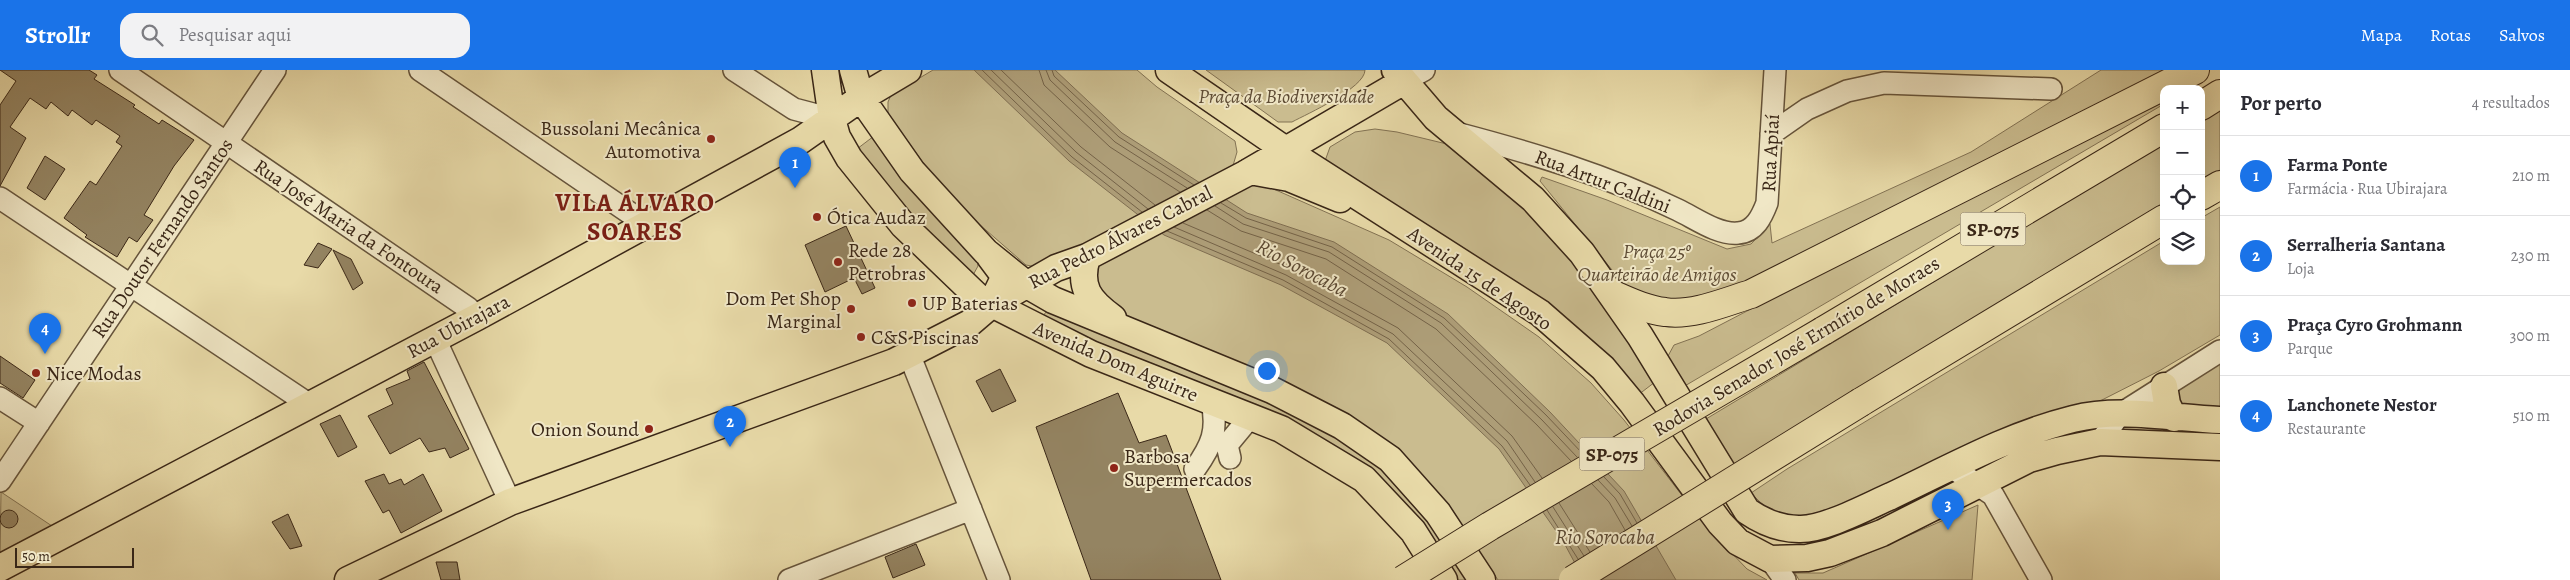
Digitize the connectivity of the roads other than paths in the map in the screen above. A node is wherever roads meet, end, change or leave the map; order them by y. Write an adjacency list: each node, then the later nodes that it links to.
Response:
1 (120, 70): 20 (street, Rua José Maria da Fontoura)
2 (275, 70): 20 (street, Rua Doutor Fernando Santos)
3 (420, 70): 28 (street)
4 (734, 70): 16 (street)
5 (825, 70): 16 (main road, Avenida Dom Aguirre)
6 (853, 70): 14 (main road, Avenida Dom Aguirre)
7 (1169, 70): 21 (main road, Avenida 15 de Agosto)
8 (1775, 70): 19 (street, Rua Apiaí)
9 (2195, 70): 34 (highway)
10 (906, 71): 14 (main road, Rua Ubirajara)
11 (1408, 74): 18 (main road, Rua Artur Caldini); 21 (main road, Rua Artur Caldini)
12 (2051, 89): 19 (street)
13 (2220, 94): 15 (highway)
14 (860, 98): 16 (main road, Rua Ubirajara); 30 (main road, Avenida Dom Aguirre)
15 (2205, 103)
16 (832, 118): 28 (main road, Rua Ubirajara); 35 (main road, Avenida Dom Aguirre)
17 (2161, 130): 64 (highway, Rodovia Senador José Ermírio de Moraes / SP-075, bridge)
18 (1453, 132): 29 (street, Rua Artur Caldini); 34 (main road, Rua Artur Caldini)
19 (1771, 134): 29 (street, Rua Apiaí)
20 (226, 142): 32 (street, Rua Doutor Fernando Santos); 36 (street, Rua José Maria da Fontoura)
21 (1287, 151): 22 (main road, Rua Artur Caldini); 27 (main road, Avenida 15 de Agosto)
22 (1248, 172): 27 (main road); 31 (main road, Rua Pedro Álvares Cabral)
23 (2220, 185): 24 (highway)
24 (2205, 194)
25 (0, 198): 32 (street)
26 (2162, 220): 67 (highway, bridge)
27 (1397, 222): 59 (main road, Avenida 15 de Agosto)
28 (646, 224): 36 (main road, Rua Ubirajara)
29 (1750, 230)
30 (986, 252): 33 (main road, Avenida Dom Aguirre); 35 (main road, Rua Pedro Álvares Cabral)
31 (1092, 254): 33 (main road, Rua Pedro Álvares Cabral); 37 (main road)
32 (131, 285): 44 (street); 49 (street, Rua Doutor Fernando Santos)
33 (1027, 285): 35 (main road, Rua Pedro Álvares Cabral); 37 (main road, Avenida Dom Aguirre)
34 (1614, 295): 53 (main road, Rua Artur Caldini)
35 (991, 305): 40 (main road, Rua Pedro Álvares Cabral); 43 (main road, Avenida Dom Aguirre)
36 (477, 317): 38 (main road, Rua Ubirajara)
37 (1136, 334): 66 (main road, Avenida Dom Aguirre)
38 (435, 339): 44 (main road, Rua Ubirajara); 57 (street)
39 (2220, 351): 41 (street)
40 (909, 354): 57 (main road, Rua Pedro Álvares Cabral); 58 (street)
41 (2164, 386): 45 (street); 47 (main road)
42 (0, 398): 49 (street)
43 (1212, 402): 46 (main road, Avenida Dom Aguirre); 54 (street)
44 (310, 404): 60 (main road, Rua Ubirajara)
45 (2119, 414): 47 (main road, Rua Artur Caldini); 50 (street); 53 (main road, Rua Artur Caldini)
46 (1251, 416): 52 (street); 65 (main road, Avenida Dom Aguirre)
47 (2174, 418): 48 (main road, Rua Artur Caldini)
48 (2220, 420)
49 (39, 424): 55 (street, Rua Doutor Fernando Santos)
50 (2100, 442): 51 (main road, Avenida 15 de Agosto); 56 (main road, Avenida 15 de Agosto)
51 (2220, 447)
52 (1230, 458)
53 (1951, 467): 56 (street)
54 (1195, 469)
55 (0, 482)
56 (1976, 485): 59 (main road, Avenida 15 de Agosto); 69 (street)
57 (510, 502): 61 (main road, Rua Pedro Álvares Cabral)
58 (971, 508): 62 (street); 63 (street)
59 (1770, 559): 68 (street)
60 (0, 568)
61 (348, 580)
62 (789, 580)
63 (999, 580)
64 (1403, 580)
65 (1444, 580)
66 (1482, 580)
67 (1573, 580)
68 (1785, 580)
69 (2041, 580)

